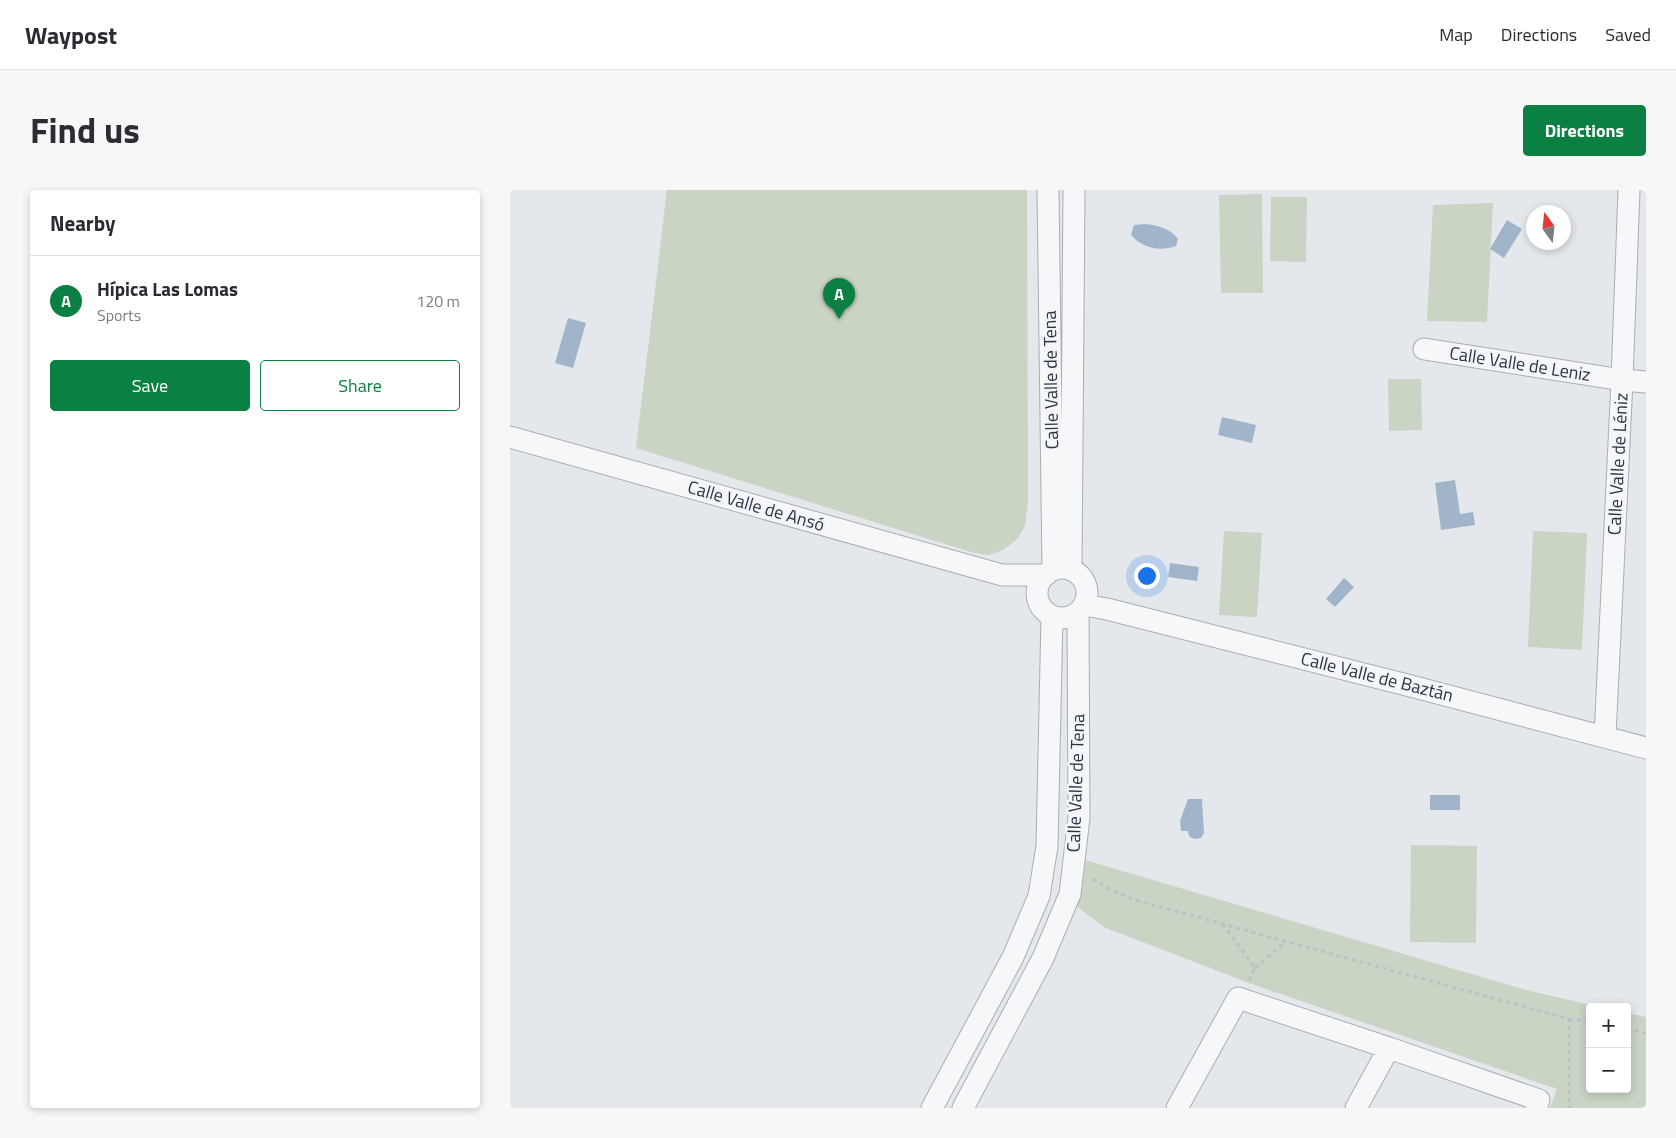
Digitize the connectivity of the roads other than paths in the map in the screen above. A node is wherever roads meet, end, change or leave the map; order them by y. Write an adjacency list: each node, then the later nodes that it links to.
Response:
1 (1048, 190): 8 (street, Calle Valle de Tena)
2 (1074, 190): 8 (street, Calle Valle de Tena)
3 (1629, 190): 5 (street, Calle Valle de Léniz)
4 (1424, 348): 5 (street, Calle Valle de Leniz)
5 (1622, 380): 6 (street, Calle Valle de Leniz); 12 (street, Calle Valle de Léniz)
6 (1646, 382)
7 (510, 437): 9 (street, Calle Valle de Ansó)
8 (1056, 572): 9 (street, Calle Valle de Ansó); 10 (street); 11 (street)
9 (1002, 575): 11 (street, Calle Valle de Ansó)
10 (1083, 602): 11 (street); 12 (street, Calle Valle de Baztán); 16 (street, Calle Valle de Tena)
11 (1046, 610): 15 (street, Calle Valle de Tena)
12 (1605, 737): 13 (street, Calle Valle de Baztán)
13 (1646, 748)
14 (1389, 1048): 17 (street); 18 (street); 19 (street)
15 (932, 1108)
16 (963, 1108)
17 (1177, 1108)
18 (1356, 1108)
19 (1536, 1108)

